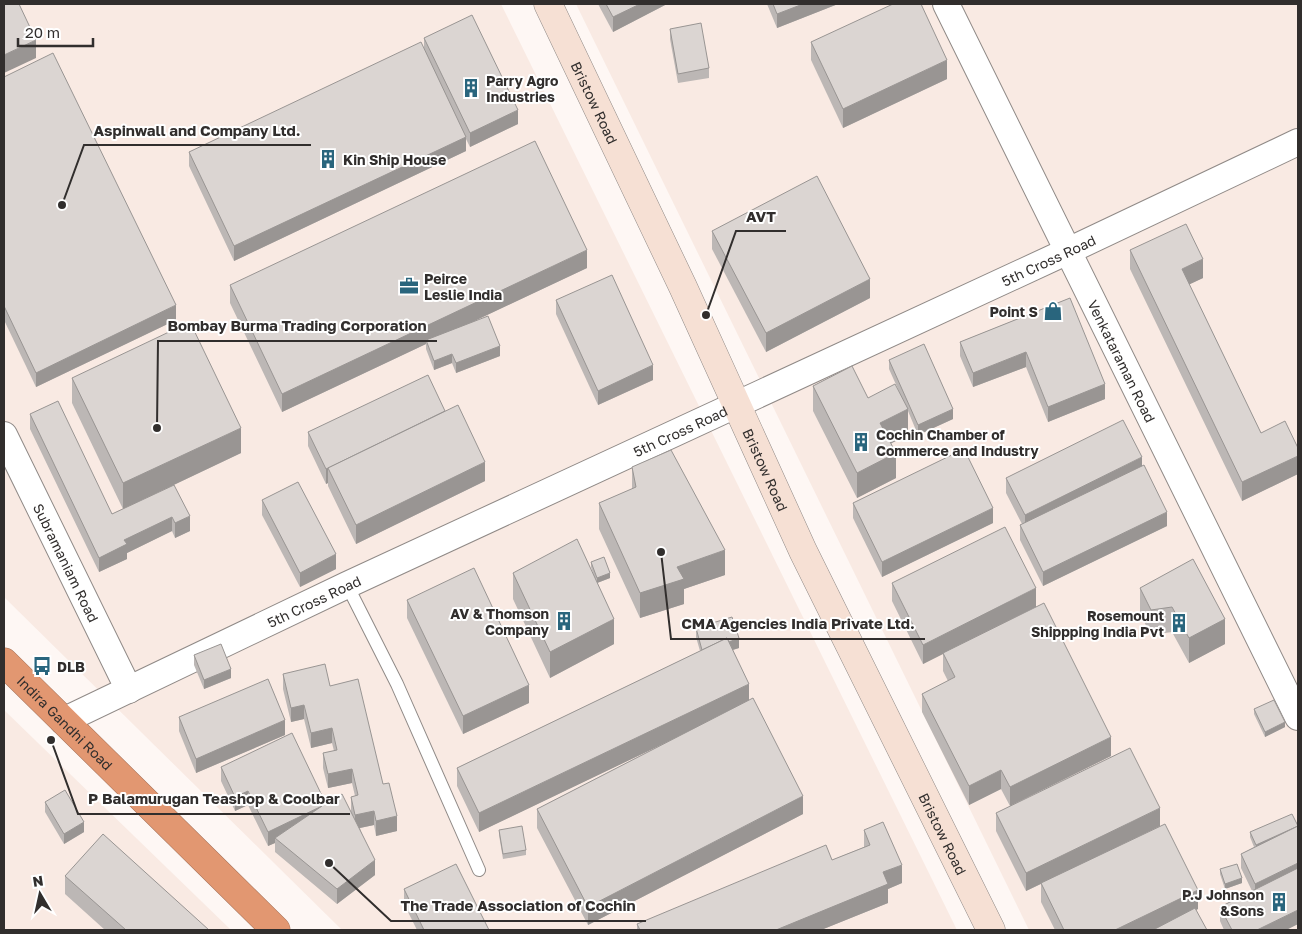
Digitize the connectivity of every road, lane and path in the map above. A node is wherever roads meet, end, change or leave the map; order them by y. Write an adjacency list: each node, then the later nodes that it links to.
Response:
1 (548, 4): 5 (street, Bristow Road)
2 (946, 4): 4 (street, Venkataraman Road)
3 (1298, 142): 4 (street, 5th Cross Road)
4 (1068, 251): 5 (street, 5th Cross Road); 10 (street, Venkataraman Road)
5 (736, 404): 7 (street, 5th Cross Road); 14 (street, Bristow Road)
6 (4, 435): 9 (street, Subramaniam Road)
7 (346, 585): 9 (street, 5th Cross Road); 12 (lane)
8 (4, 662): 11 (highway, Indira Gandhi Road)
9 (129, 690): 11 (street, 5th Cross Road)
10 (1298, 717)
11 (63, 720): 13 (highway, Indira Gandhi Road)
12 (479, 870)
13 (276, 930)
14 (991, 930)

